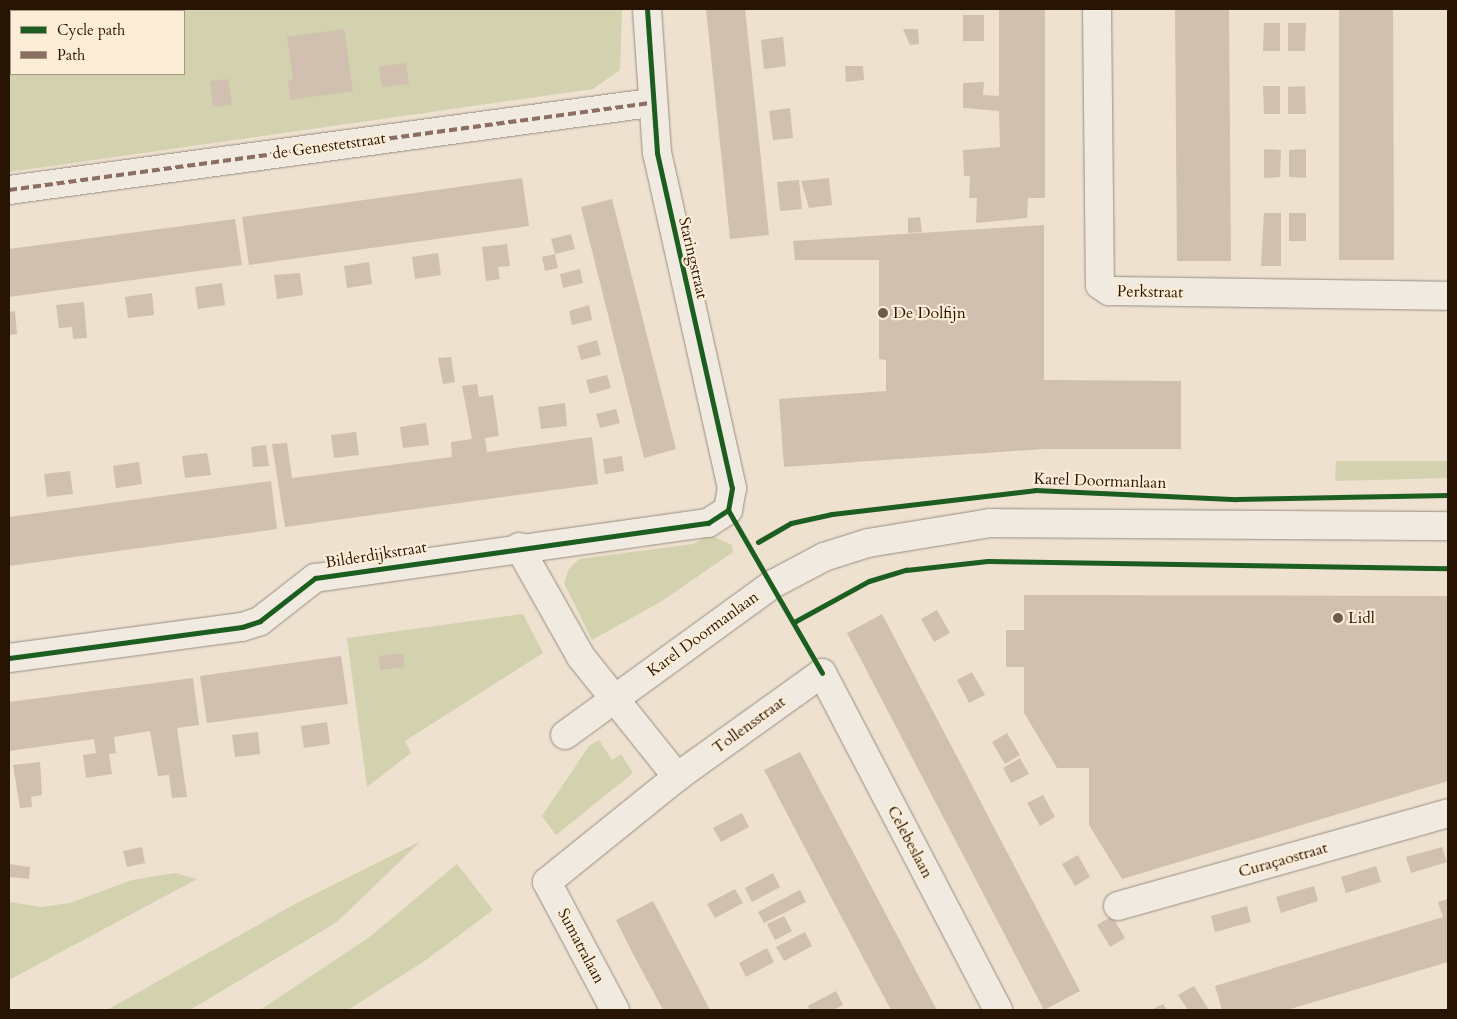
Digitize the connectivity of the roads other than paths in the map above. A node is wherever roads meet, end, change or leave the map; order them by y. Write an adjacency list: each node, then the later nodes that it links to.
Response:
1 (647, 9): 3 (street, Staringstraat)
2 (1097, 9): 5 (street, Perkstraat)
3 (650, 102): 4 (street, de Genestetstraat); 6 (street, Staringstraat)
4 (9, 190)
5 (1448, 296)
6 (728, 510): 8 (street, Bilderdijkstraat)
7 (1448, 526): 11 (street, Karel Doormanlaan)
8 (519, 547): 9 (street, Bilderdijkstraat); 11 (street)
9 (9, 658)
10 (822, 673): 13 (street, Tollensstraat); 18 (street, Celebeslaan)
11 (614, 699): 12 (street, Karel Doormanlaan); 13 (street)
12 (565, 735)
13 (677, 777): 15 (street, Tollensstraat)
14 (1448, 814): 16 (street, Curaçaostraat)
15 (547, 882): 17 (street, Sumatralaan)
16 (1118, 906)
17 (615, 1010)
18 (998, 1010)

